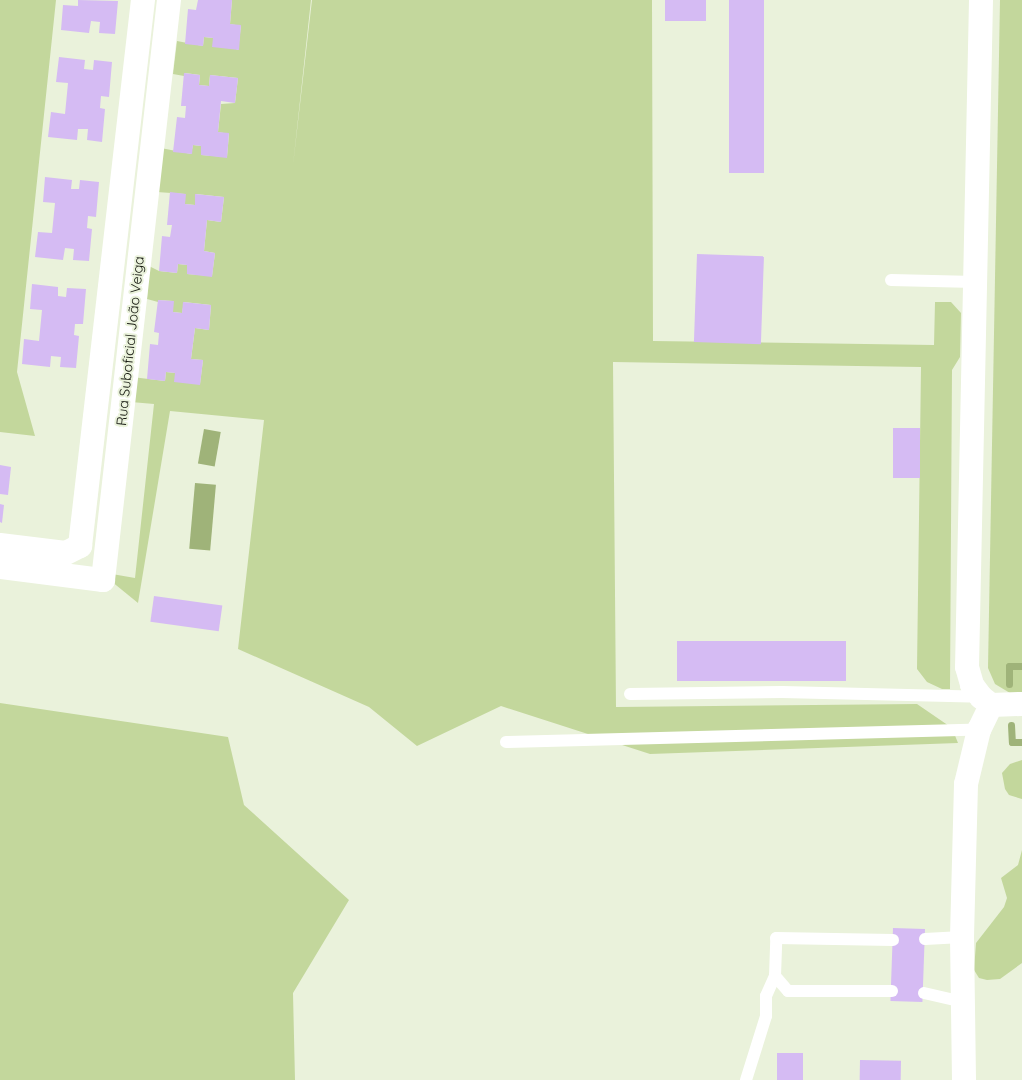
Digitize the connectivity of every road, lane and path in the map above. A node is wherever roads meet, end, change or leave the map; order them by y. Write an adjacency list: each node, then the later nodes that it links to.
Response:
1 (143, 0): 6 (street, Rua Suboficial João Veiga)
2 (169, 0): 7 (street, Rua Suboficial João Veiga)
3 (981, 0): 5 (street)
4 (891, 280): 5 (lane)
5 (975, 282): 9 (street)
6 (0, 545)
7 (0, 568)
8 (630, 694): 9 (lane)
9 (986, 701): 10 (street); 11 (street)
10 (1022, 704)
11 (980, 730): 12 (lane); 13 (street)
12 (506, 742)
13 (962, 937): 14 (lane); 19 (street)
14 (925, 939)
15 (893, 940): 16 (lane)
16 (775, 976): 17 (lane); 20 (lane)
17 (892, 991)
18 (924, 993): 19 (lane)
19 (962, 1002): 21 (street)
20 (746, 1080)
21 (964, 1080)

